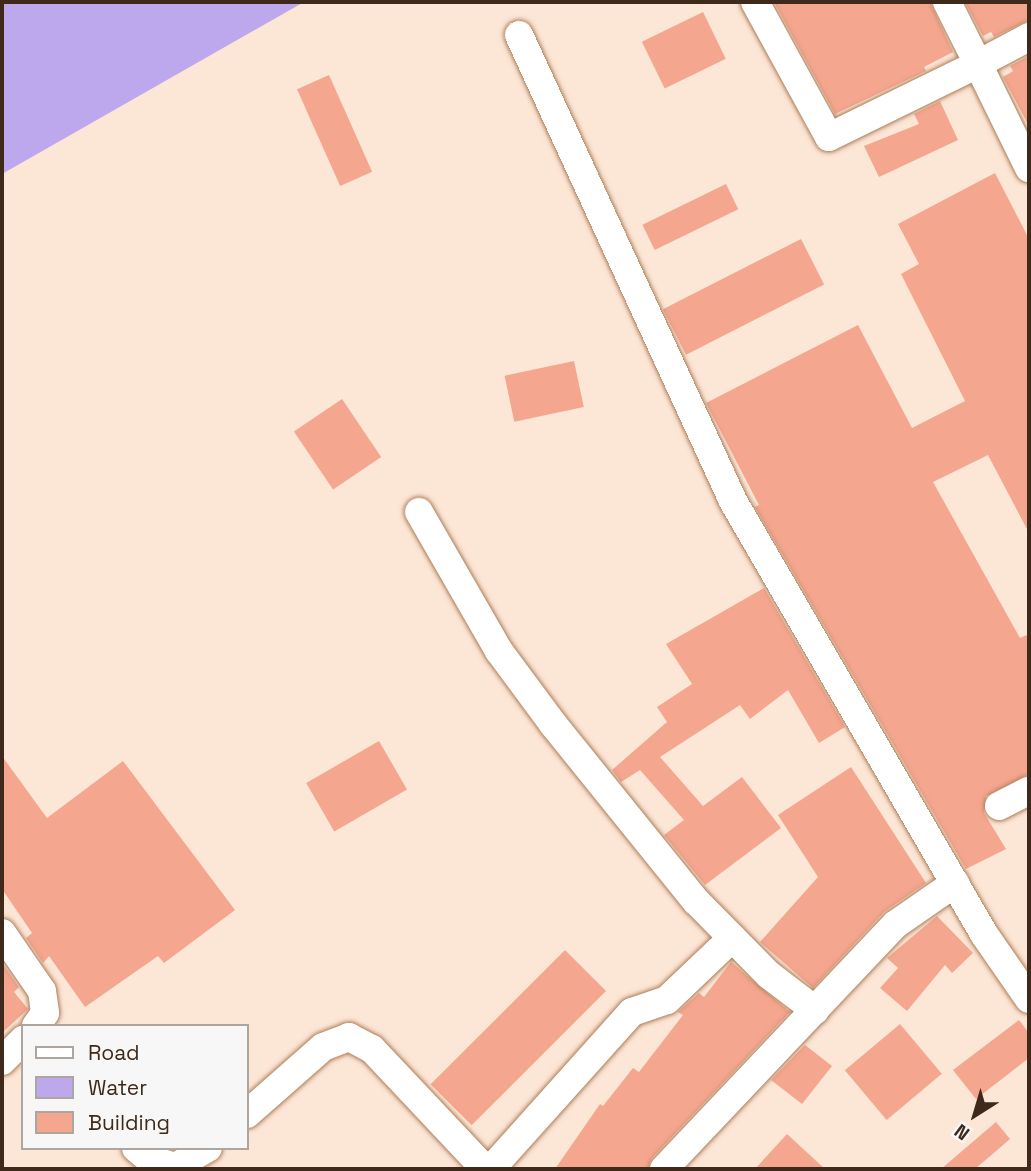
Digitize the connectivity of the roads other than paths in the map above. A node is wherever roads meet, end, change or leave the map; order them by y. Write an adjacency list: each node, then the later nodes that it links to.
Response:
1 (755, 2): 5 (street)
2 (947, 2): 5 (street)
3 (519, 35): 10 (street)
4 (1029, 37): 5 (street)
5 (978, 64): 6 (street)
6 (1029, 169)
7 (419, 512): 12 (street)
8 (1029, 791): 9 (street)
9 (999, 806)
10 (954, 883): 13 (street); 14 (street)
11 (2, 933): 15 (street)
12 (732, 938): 14 (street); 20 (street)
13 (1029, 999)
14 (815, 1010): 21 (street)
15 (37, 1024)
16 (248, 1113): 19 (street)
17 (138, 1150): 18 (street)
18 (205, 1150)
19 (485, 1169)
20 (491, 1169)
21 (664, 1169)

